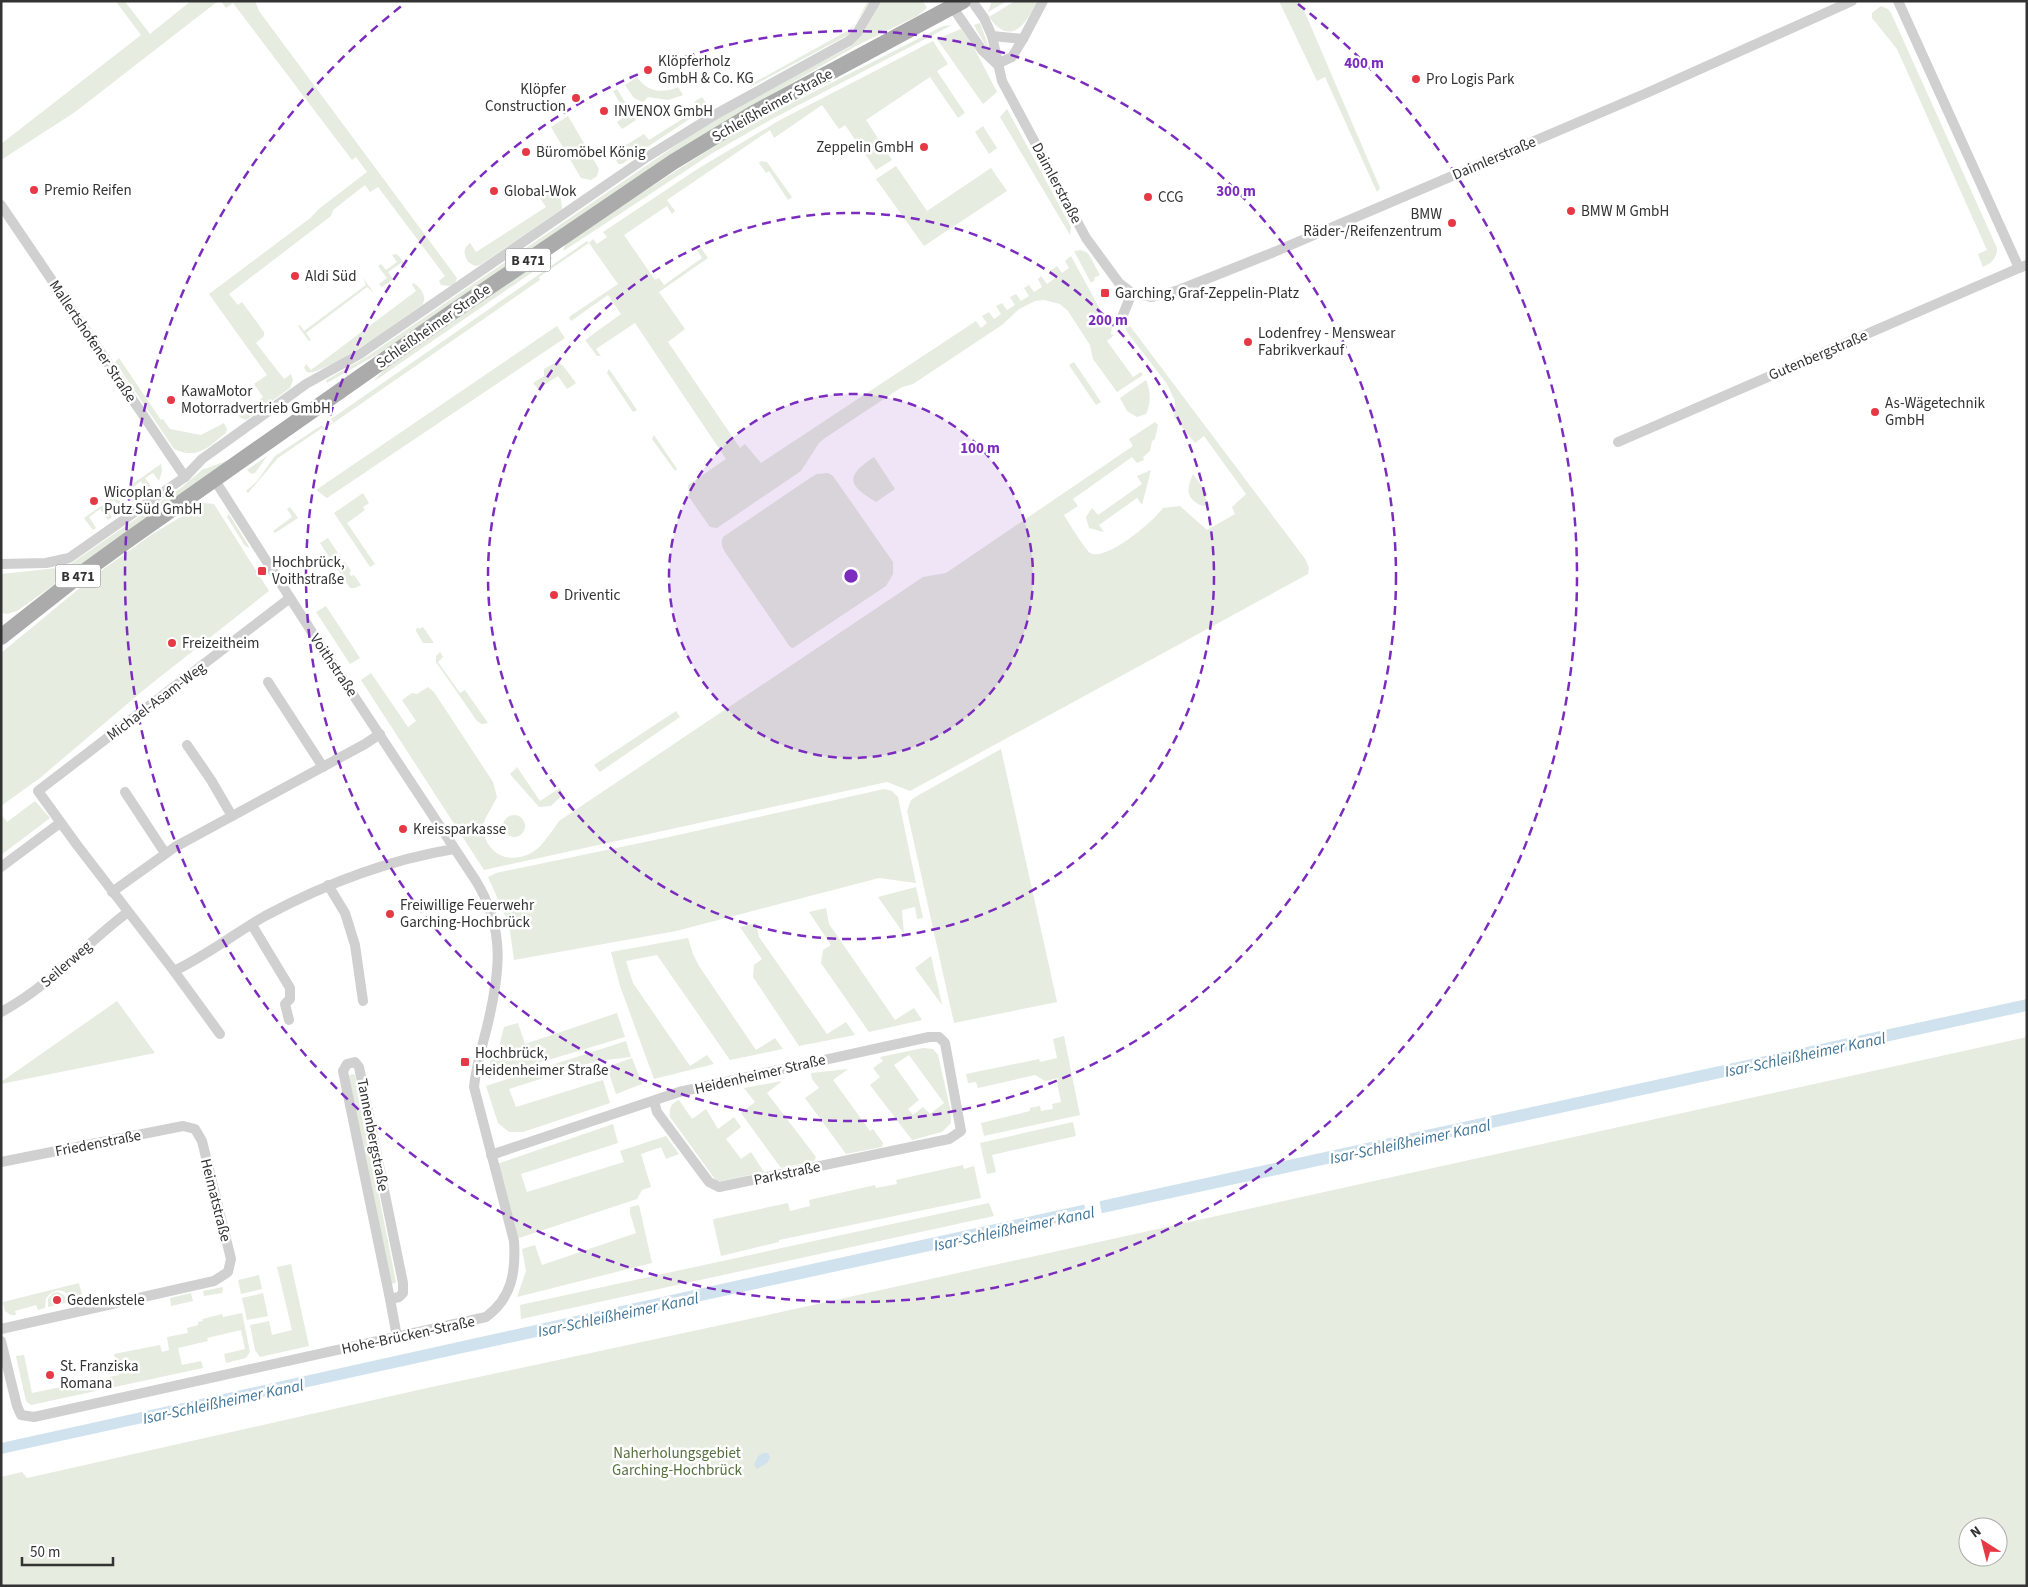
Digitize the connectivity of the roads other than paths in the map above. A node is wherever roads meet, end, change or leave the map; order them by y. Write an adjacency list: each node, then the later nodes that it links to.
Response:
1 (876, 1): 15 (street, Schleißheimer Straße)
2 (972, 1): 7 (street, Daimlerstraße)
3 (1043, 1): 8 (street)
4 (1852, 1): 12 (street, Daimlerstraße)
5 (1898, 1): 11 (street, Gutenbergstraße)
6 (954, 3): 9 (street, Daimlerstraße); 16 (main road, Schleißheimer Straße / B 471)
7 (992, 36): 8 (street); 9 (street, Daimlerstraße)
8 (1024, 37): 9 (street)
9 (997, 64): 12 (street, Daimlerstraße)
10 (1, 205): 15 (street, Mallertshofener Straße)
11 (2023, 267): 14 (street, Gutenbergstraße)
12 (1132, 293): 13 (street)
13 (1122, 317)
14 (1618, 442)
15 (185, 477): 17 (street, Schleißheimer Straße)
16 (214, 479): 18 (street, Voithstraße); 19 (main road, Schleißheimer Straße / B 471)
17 (1, 564)
18 (290, 598): 21 (street, Voithstraße); 26 (street, Michael-Asam-Weg)
19 (1, 637)
20 (268, 682): 23 (street)
21 (380, 734): 23 (street); 27 (street, Voithstraße)
22 (187, 745): 25 (street)
23 (323, 767): 25 (street)
24 (125, 792): 28 (street)
25 (232, 816): 28 (street)
26 (60, 823): 29 (street); 31 (street)
27 (454, 849): 30 (street); 42 (street, Hohe-Brücken-Straße)
28 (165, 853): 31 (street)
29 (1, 867)
30 (328, 885): 33 (street); 35 (street)
31 (112, 892): 32 (street)
32 (128, 912): 34 (street); 36 (street, Seilerweg)
33 (252, 925): 34 (street); 37 (street)
34 (174, 972): 38 (street)
35 (363, 1001)
36 (1, 1012)
37 (289, 1020)
38 (220, 1034)
39 (654, 1101): 41 (street, Parkstraße); 41 (street, Heidenheimer Straße); 42 (street, Heidenheimer Straße)
40 (195, 1129): 43 (street, Friedenstraße); 45 (street, Heimatstraße)
41 (961, 1131)
42 (490, 1154): 46 (street, Hohe-Brücken-Straße)
43 (1, 1162)
44 (390, 1299): 44 (street, Tannenbergstraße); 46 (street, Tannenbergstraße)
45 (1, 1329)
46 (398, 1337): 47 (street, Hohe-Brücken-Straße)
47 (1, 1341)

